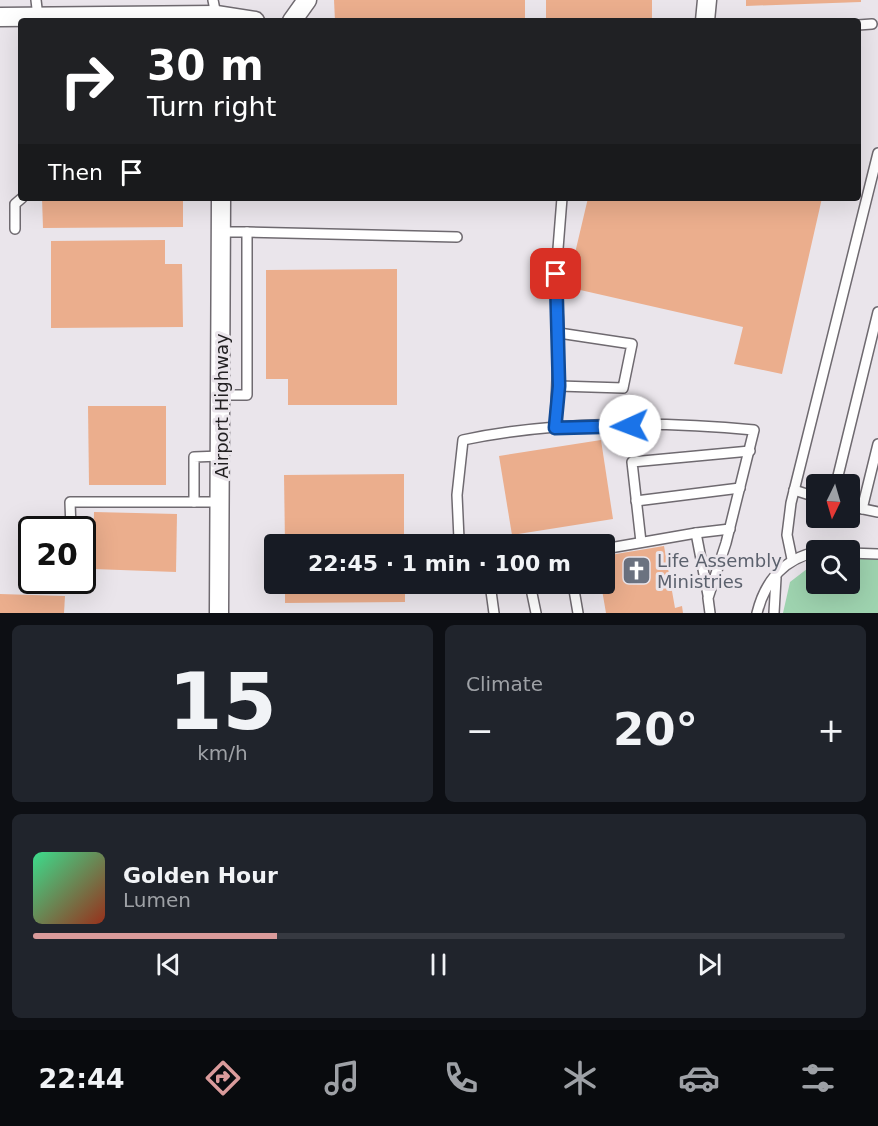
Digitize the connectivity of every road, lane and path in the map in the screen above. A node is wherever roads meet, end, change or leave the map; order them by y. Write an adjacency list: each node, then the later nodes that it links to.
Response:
1 (307, 0): 7 (street)
2 (707, 0): 8 (street)
3 (37, 8): 4 (street); 5 (street)
4 (214, 8): 6 (street)
5 (0, 17)
6 (246, 18)
7 (294, 18)
8 (705, 18)
9 (873, 24): 10 (lane)
10 (861, 25)
11 (878, 153): 29 (lane)
12 (18, 201): 15 (lane)
13 (221, 201): 16 (street, Airport Highway)
14 (562, 201): 20 (lane)
15 (15, 229)
16 (221, 232): 17 (lane); 22 (street, Airport Highway)
17 (247, 232): 18 (lane); 22 (lane)
18 (457, 237)
19 (878, 312): 27 (lane)
20 (559, 333): 21 (lane); 21 (lane)
21 (559, 386): 23 (lane)
22 (221, 395): 26 (street, Airport Highway)
23 (555, 428): 25 (lane); 39 (lane)
24 (878, 444): 34 (lane)
25 (750, 451): 28 (lane); 31 (lane)
26 (221, 456): 32 (lane); 33 (street, Airport Highway)
27 (838, 474)
28 (740, 488): 31 (lane); 37 (lane)
29 (794, 490): 30 (lane); 45 (lane)
30 (806, 494)
31 (636, 501): 40 (lane)
32 (194, 502): 33 (lane); 36 (lane)
33 (221, 502): 51 (street, Airport Highway)
34 (862, 509): 35 (lane)
35 (878, 513)
36 (71, 516)
37 (730, 529): 38 (lane); 50 (lane)
38 (696, 533): 40 (lane); 50 (lane)
39 (459, 534)
40 (641, 542): 41 (lane)
41 (615, 547)
42 (860, 553): 43 (lane)
43 (878, 554)
44 (806, 555): 45 (lane)
45 (792, 559): 46 (lane)
46 (777, 573): 56 (lane); 57 (lane)
47 (492, 594): 52 (lane)
48 (532, 594): 53 (lane)
49 (575, 594): 54 (lane)
50 (708, 598): 55 (lane)
51 (219, 613)
52 (495, 613)
53 (536, 613)
54 (578, 613)
55 (710, 613)
56 (756, 613)
57 (774, 613)

